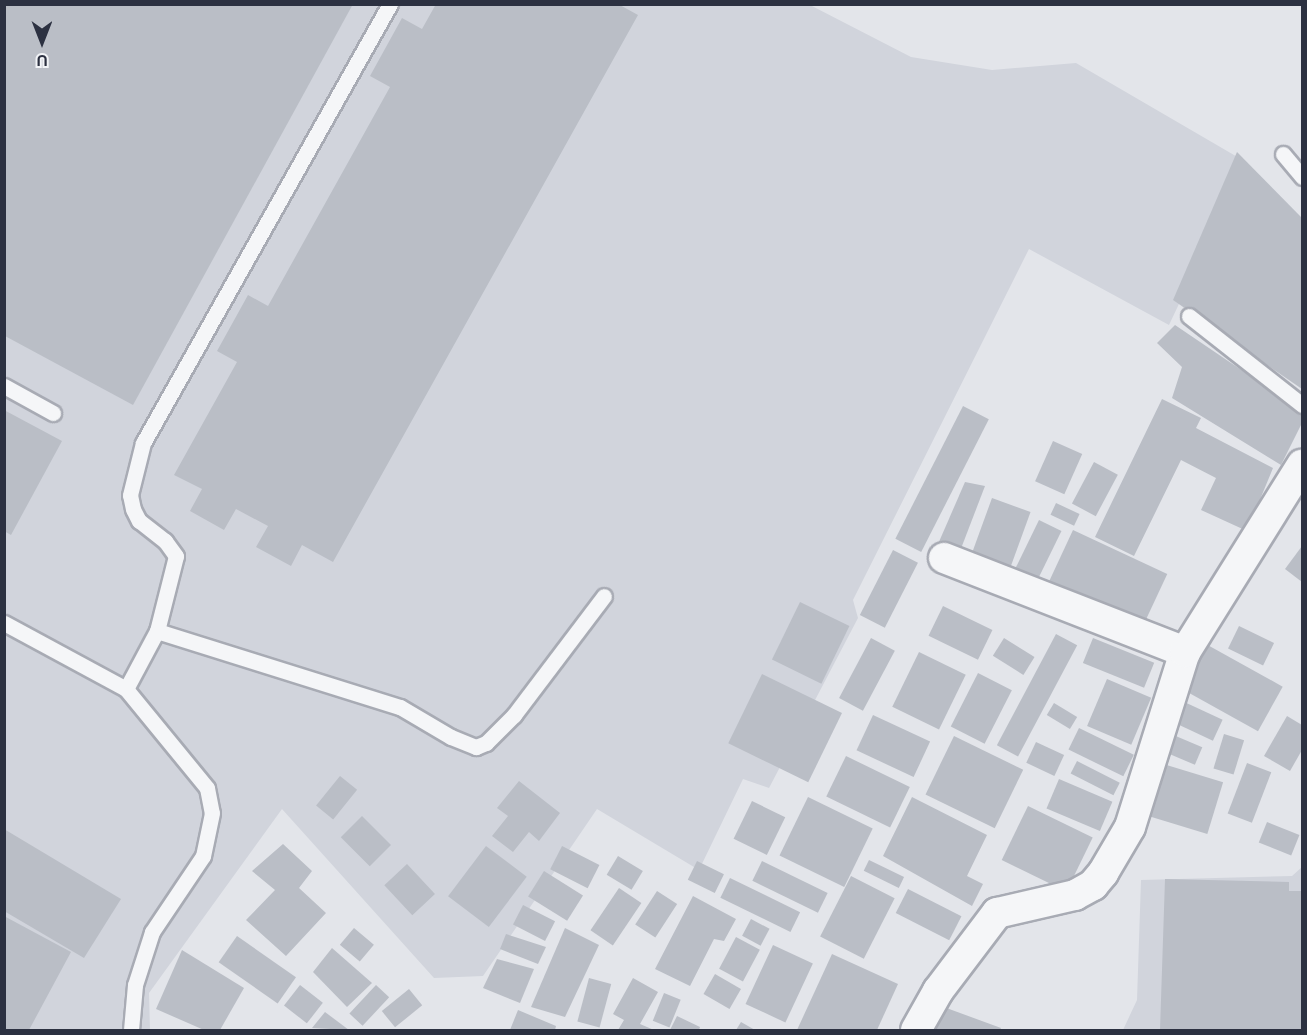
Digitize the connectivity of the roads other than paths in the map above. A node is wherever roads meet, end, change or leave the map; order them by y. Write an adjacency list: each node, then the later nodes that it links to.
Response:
1 (390, 4): 12 (lane)
2 (1283, 154): 3 (lane)
3 (1302, 177)
4 (1189, 316): 6 (lane)
5 (4, 386): 7 (lane)
6 (1302, 405)
7 (53, 413)
8 (1302, 465): 13 (street)
9 (944, 558): 13 (street)
10 (604, 596): 12 (lane)
11 (4, 623): 14 (lane)
12 (157, 631): 14 (lane)
13 (1185, 652): 16 (street)
14 (126, 689): 15 (lane)
15 (131, 1030)
16 (916, 1030)

